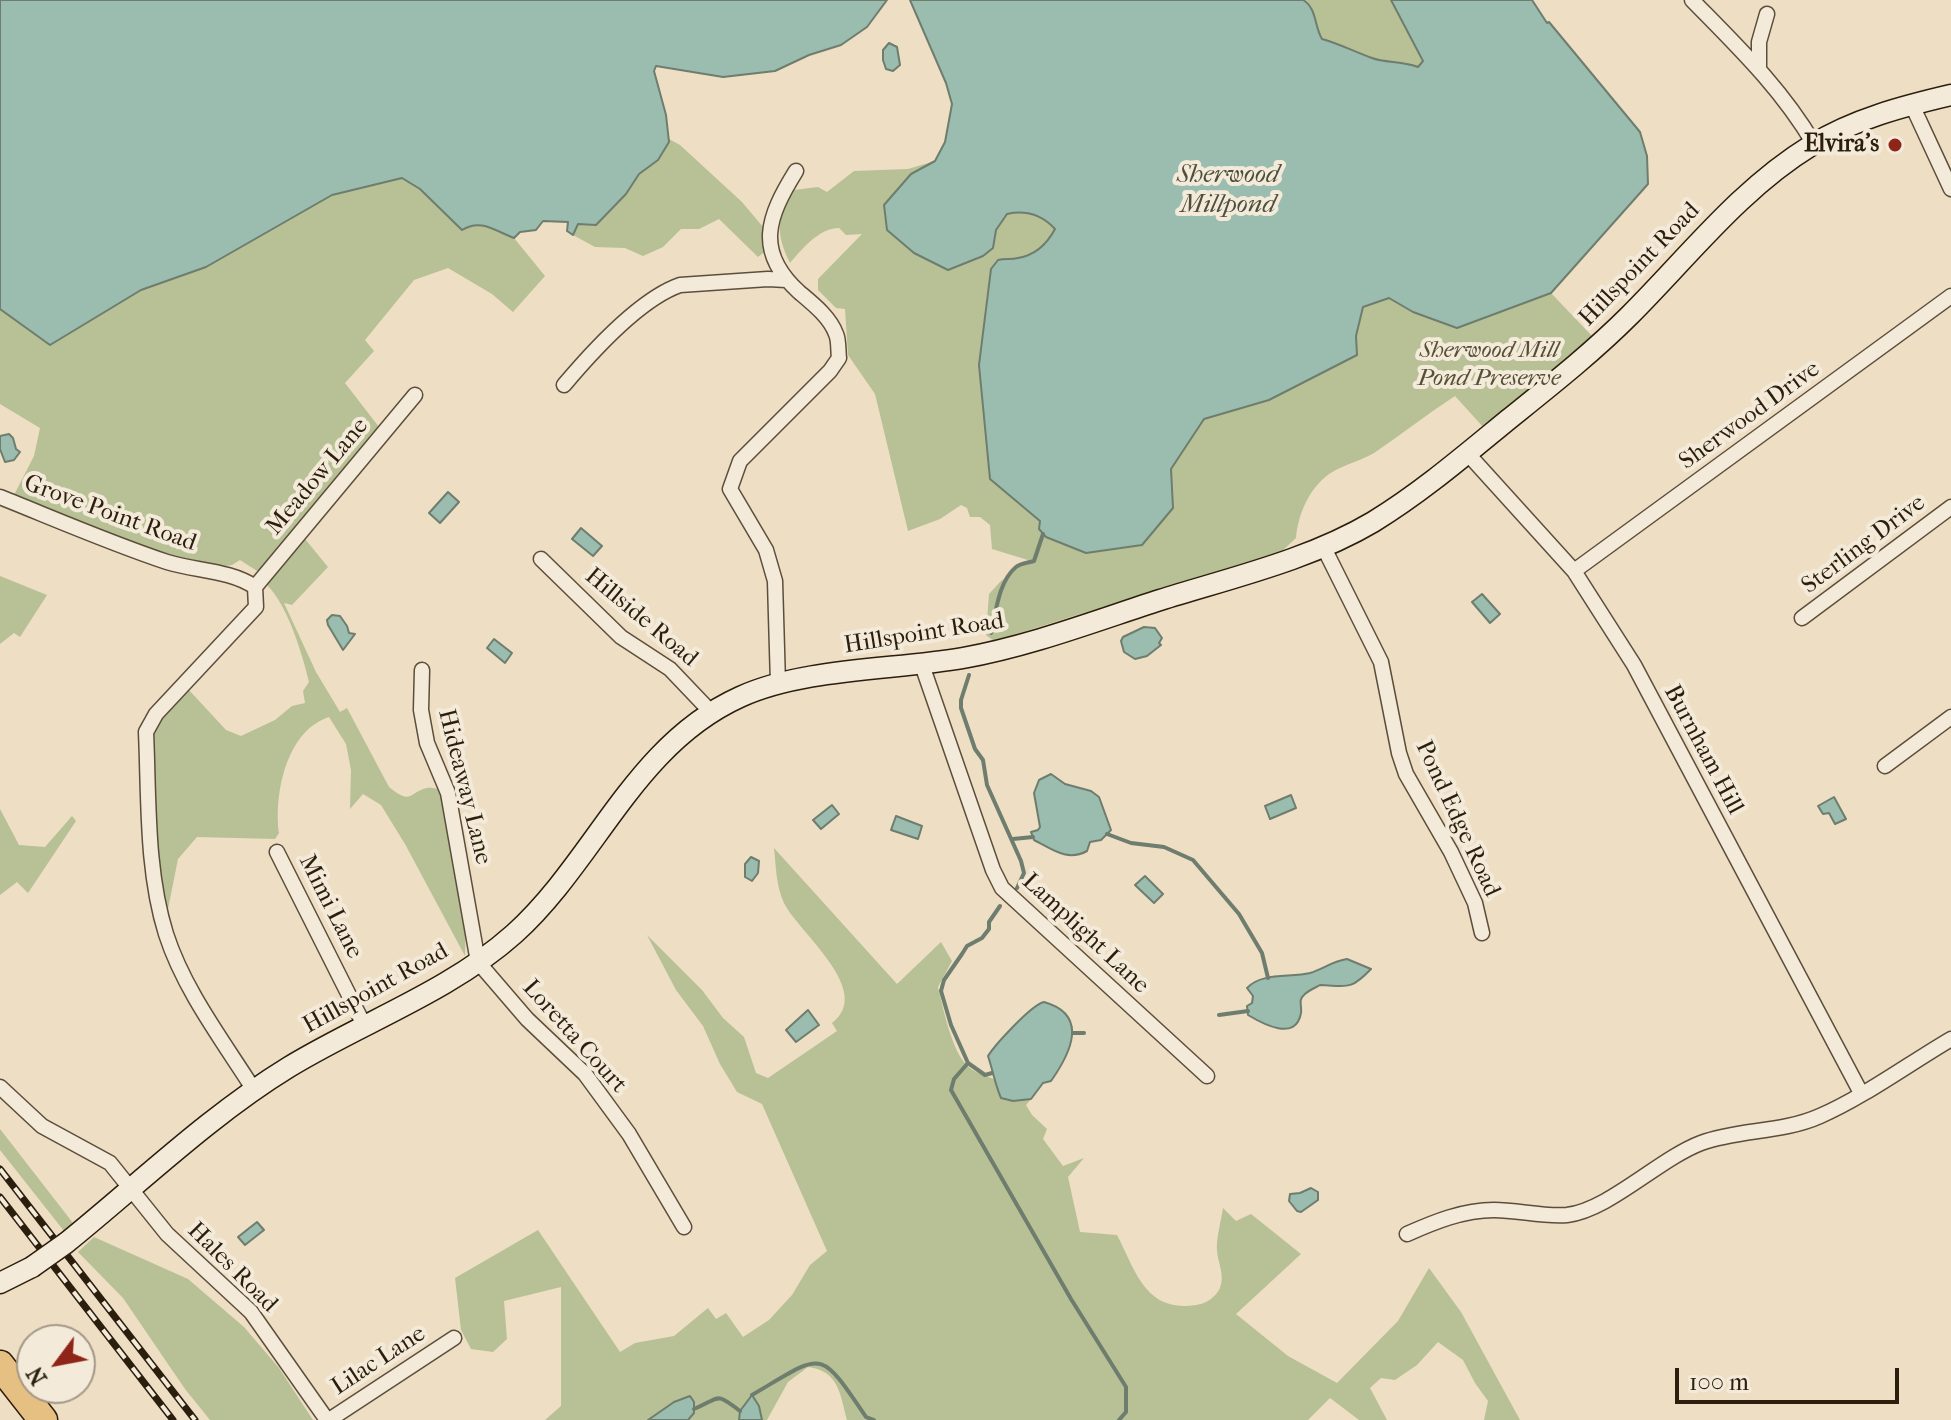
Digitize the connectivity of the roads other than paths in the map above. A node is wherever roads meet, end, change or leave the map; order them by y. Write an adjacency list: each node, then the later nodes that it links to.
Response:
1 (1692, 0): 3 (street)
2 (1767, 14): 3 (street)
3 (1759, 68): 6 (street)
4 (1951, 95): 5 (street, Hillspoint Road)
5 (1912, 105): 6 (street, Hillspoint Road); 8 (street)
6 (1814, 144): 13 (street, Hillspoint Road)
7 (796, 171): 9 (street)
8 (1951, 189)
9 (786, 280): 11 (street); 23 (street)
10 (1951, 296): 18 (street, Sherwood Drive)
11 (564, 385)
12 (415, 395): 19 (street, Meadow Lane)
13 (1468, 454): 16 (street, Hillspoint Road); 18 (street, Burnham Hill)
14 (0, 497): 19 (street, Grove Point Road)
15 (1951, 507): 20 (street, Sterling Drive)
16 (1323, 546): 21 (street, Hillspoint Road); 28 (street, Pond Edge Road)
17 (541, 559): 24 (street, Hillside Road)
18 (1574, 571): 35 (street, Burnham Hill)
19 (255, 587): 34 (street)
20 (1802, 618)
21 (922, 665): 23 (street, Hillspoint Road); 32 (street, Lamplight Lane)
22 (422, 670): 29 (street, Hideaway Lane)
23 (778, 684): 24 (street, Hillspoint Road)
24 (711, 712): 29 (street, Hillspoint Road)
25 (1951, 717): 26 (street)
26 (1885, 766)
27 (277, 852): 30 (street, Mimi Lane)
28 (1482, 933)
29 (478, 962): 30 (street, Hillspoint Road); 37 (street, Loretta Court)
30 (364, 1025): 34 (street, Hillspoint Road)
31 (1951, 1039): 35 (street)
32 (1207, 1076)
33 (0, 1087): 36 (street, Hales Road)
34 (254, 1090): 36 (street, Hillspoint Road)
35 (1861, 1093): 38 (street)
36 (130, 1190): 39 (street, Hillspoint Road, bridge); 43 (street, Hales Road)
37 (684, 1227)
38 (1407, 1234)
39 (0, 1283)
40 (454, 1338): 43 (street, Lilac Lane)
41 (0, 1365): 42 (highway)
42 (43, 1420)
43 (328, 1420)

